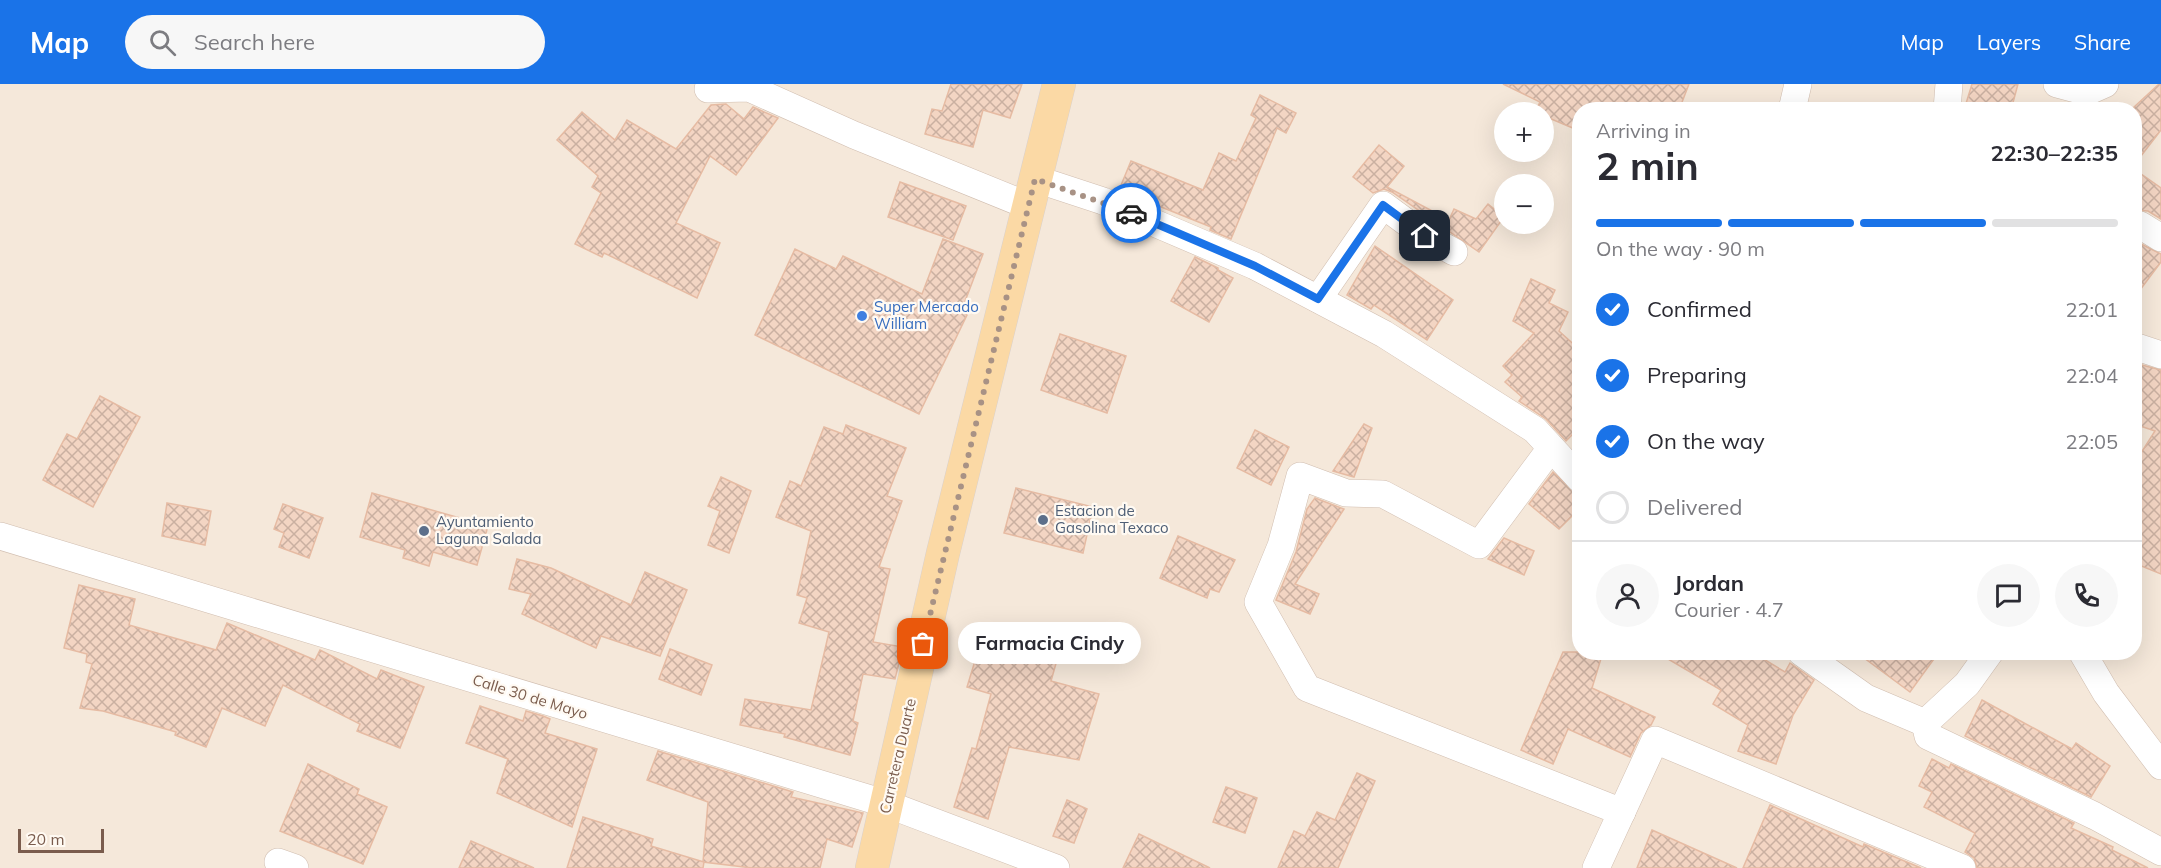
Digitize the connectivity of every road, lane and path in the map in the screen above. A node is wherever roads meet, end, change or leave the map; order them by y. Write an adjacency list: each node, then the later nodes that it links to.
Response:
1 (1059, 84): 9 (main road, Carretera Duarte)
2 (1798, 84): 7 (street)
3 (1949, 84): 8 (street)
4 (2057, 84): 5 (street)
5 (2105, 84)
6 (708, 89): 9 (street)
7 (1794, 102)
8 (1948, 102)
9 (1032, 192): 13 (street); 24 (main road, Carretera Duarte)
10 (2142, 226): 11 (street)
11 (2161, 238)
12 (1454, 252): 13 (street)
13 (1318, 299): 16 (street)
14 (2142, 349): 15 (street)
15 (2161, 355)
16 (1551, 448): 17 (street); 25 (street)
17 (1572, 470)
18 (0, 536): 24 (street, Calle 30 de Mayo)
19 (1812, 660): 22 (street)
20 (1984, 660): 22 (street)
21 (2087, 660): 23 (street)
22 (1925, 723): 26 (street)
23 (2161, 766)
24 (887, 804): 27 (main road, Carretera Duarte); 28 (street, Calle 30 de Mayo)
25 (1622, 812): 29 (street); 30 (street)
26 (2161, 852)
27 (872, 868)
28 (1056, 868)
29 (1596, 868)
30 (1962, 868)

